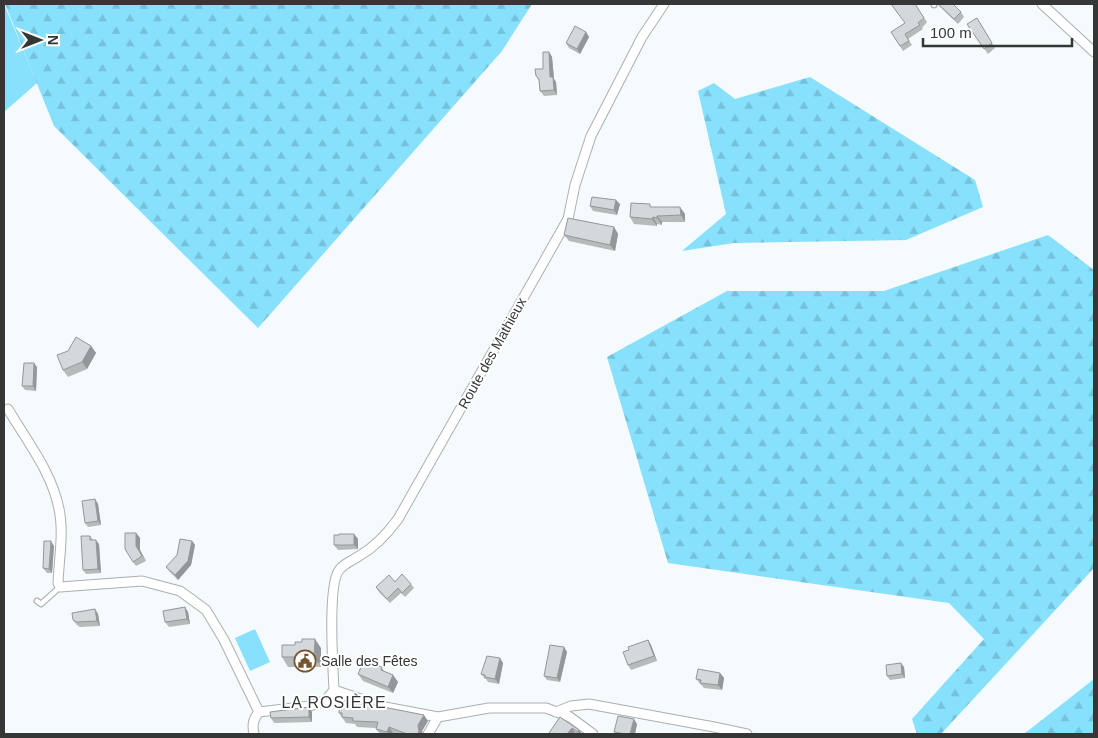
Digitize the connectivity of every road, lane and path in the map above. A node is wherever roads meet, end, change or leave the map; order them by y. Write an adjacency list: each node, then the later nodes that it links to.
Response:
1 (664, 4): 7 (street, Route des Mathieux)
2 (1042, 4): 3 (street)
3 (1094, 52)
4 (8, 409): 5 (street)
5 (60, 587): 6 (lane); 8 (street)
6 (37, 601)
7 (334, 690): 8 (street); 10 (street)
8 (259, 712): 11 (street)
9 (556, 712): 10 (street); 13 (street); 14 (street)
10 (438, 717): 12 (street)
11 (254, 734)
12 (428, 734)
13 (593, 734)
14 (747, 734)

